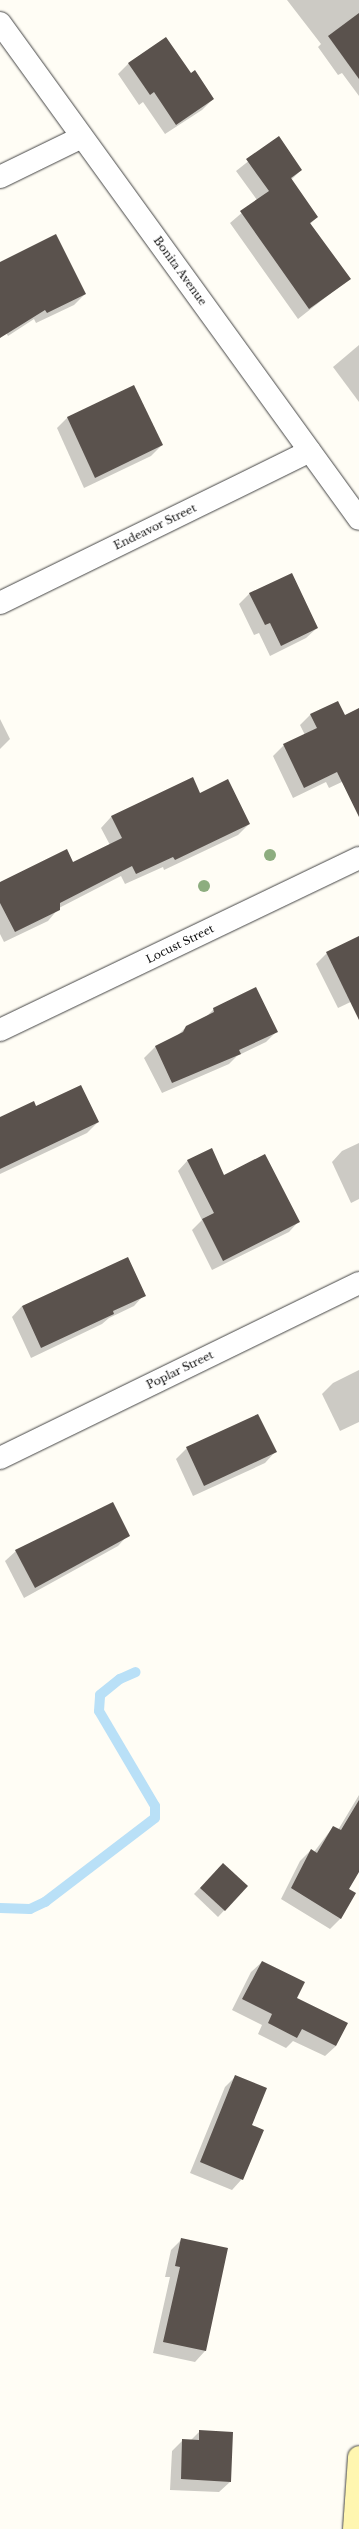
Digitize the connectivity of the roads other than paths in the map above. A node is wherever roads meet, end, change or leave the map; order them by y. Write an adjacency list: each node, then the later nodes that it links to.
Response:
1 (0, 23): 2 (street, Bonita Avenue)
2 (82, 136): 3 (street); 4 (street, Bonita Avenue)
3 (0, 176)
4 (310, 451): 5 (street, Bonita Avenue); 6 (street, Endeavor Street)
5 (359, 519)
6 (0, 603)
7 (359, 858): 8 (street, Locust Street)
8 (0, 1030)
9 (359, 1284): 10 (street, Poplar Street)
10 (0, 1458)
11 (359, 2457): 12 (main road)
12 (354, 2529)

